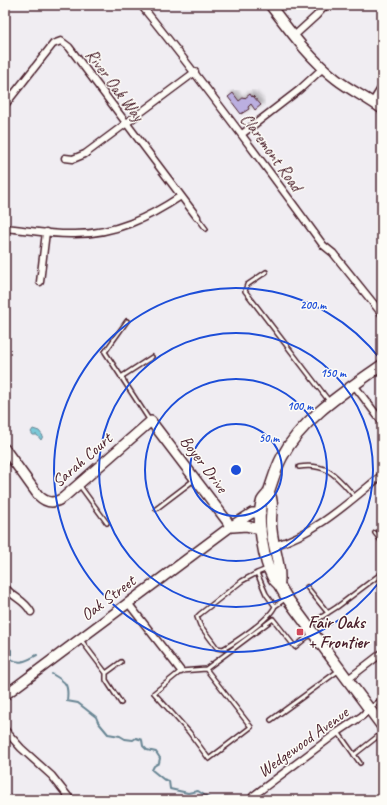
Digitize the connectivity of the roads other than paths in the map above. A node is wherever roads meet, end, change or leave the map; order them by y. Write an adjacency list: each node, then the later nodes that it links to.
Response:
1 (141, 5): 6 (street, Claremont Road)
2 (270, 5): 4 (street)
3 (326, 5): 4 (street)
4 (294, 36): 5 (street)
5 (323, 68): 8 (street); 12 (street)
6 (195, 72): 11 (street); 12 (street, Claremont Road)
7 (382, 87): 8 (street)
8 (372, 102): 10 (street)
9 (5, 105): 11 (street, River Oak Way)
10 (382, 109)
11 (127, 123): 13 (street); 14 (street, River Oak Way)
12 (242, 134): 21 (street, Claremont Road)
13 (64, 158)
14 (181, 196): 15 (street, River Oak Way); 18 (street)
15 (197, 217): 17 (lane)
16 (5, 228): 18 (street)
17 (206, 228)
18 (46, 232): 20 (street)
19 (266, 272): 27 (lane)
20 (40, 282)
21 (382, 314)
22 (127, 322): 25 (lane)
23 (152, 357): 25 (lane)
24 (382, 365): 26 (main road)
25 (121, 377): 28 (lane)
26 (354, 385): 27 (main road); 29 (street)
27 (330, 402): 35 (main road)
28 (151, 421): 33 (street, Boyer Drive); 34 (street, Sarah Court)
29 (382, 422)
30 (5, 449): 34 (street, Sarah Court)
31 (299, 467): 36 (lane)
32 (382, 475): 36 (street)
33 (195, 479): 37 (lane); 40 (street, Boyer Drive)
34 (79, 484): 39 (lane)
35 (269, 493): 38 (main road); 43 (main road)
36 (355, 497): 43 (street)
37 (156, 509)
38 (261, 513): 40 (street); 41 (main road); 43 (main road)
39 (107, 523)
40 (230, 527): 41 (street); 52 (street, Oak Street)
41 (261, 529): 45 (main road)
42 (375, 533): 44 (lane)
43 (272, 542): 48 (main road)
44 (382, 542)
45 (269, 568): 46 (lane); 48 (main road)
46 (258, 573): 53 (lane); 53 (lane)
47 (382, 573): 55 (lane)
48 (279, 585): 51 (main road)
49 (5, 587): 54 (street)
50 (306, 587): 55 (lane)
51 (287, 598): 53 (lane); 56 (main road)
52 (128, 603): 57 (street, Oak Street); 62 (street)
53 (275, 606)
54 (31, 612)
55 (328, 613): 56 (lane)
56 (310, 629): 60 (lane); 61 (main road)
57 (80, 639): 63 (lane); 65 (street, Oak Street)
58 (382, 653): 64 (street)
59 (121, 662): 63 (lane)
60 (206, 669): 62 (lane); 62 (lane)
61 (340, 670): 64 (main road); 69 (lane)
62 (181, 671)
63 (106, 673): 67 (lane)
64 (348, 680): 68 (main road)
65 (5, 695)
66 (382, 699): 68 (lane)
67 (121, 703)
68 (369, 709): 70 (main road); 72 (street, Wedgewood Avenue)
69 (271, 720)
70 (382, 726)
71 (5, 730): 77 (street)
72 (338, 732): 74 (lane); 76 (street, Wedgewood Avenue)
73 (382, 733): 74 (lane)
74 (354, 755): 75 (lane)
75 (360, 763)
76 (252, 796)
77 (71, 800)

